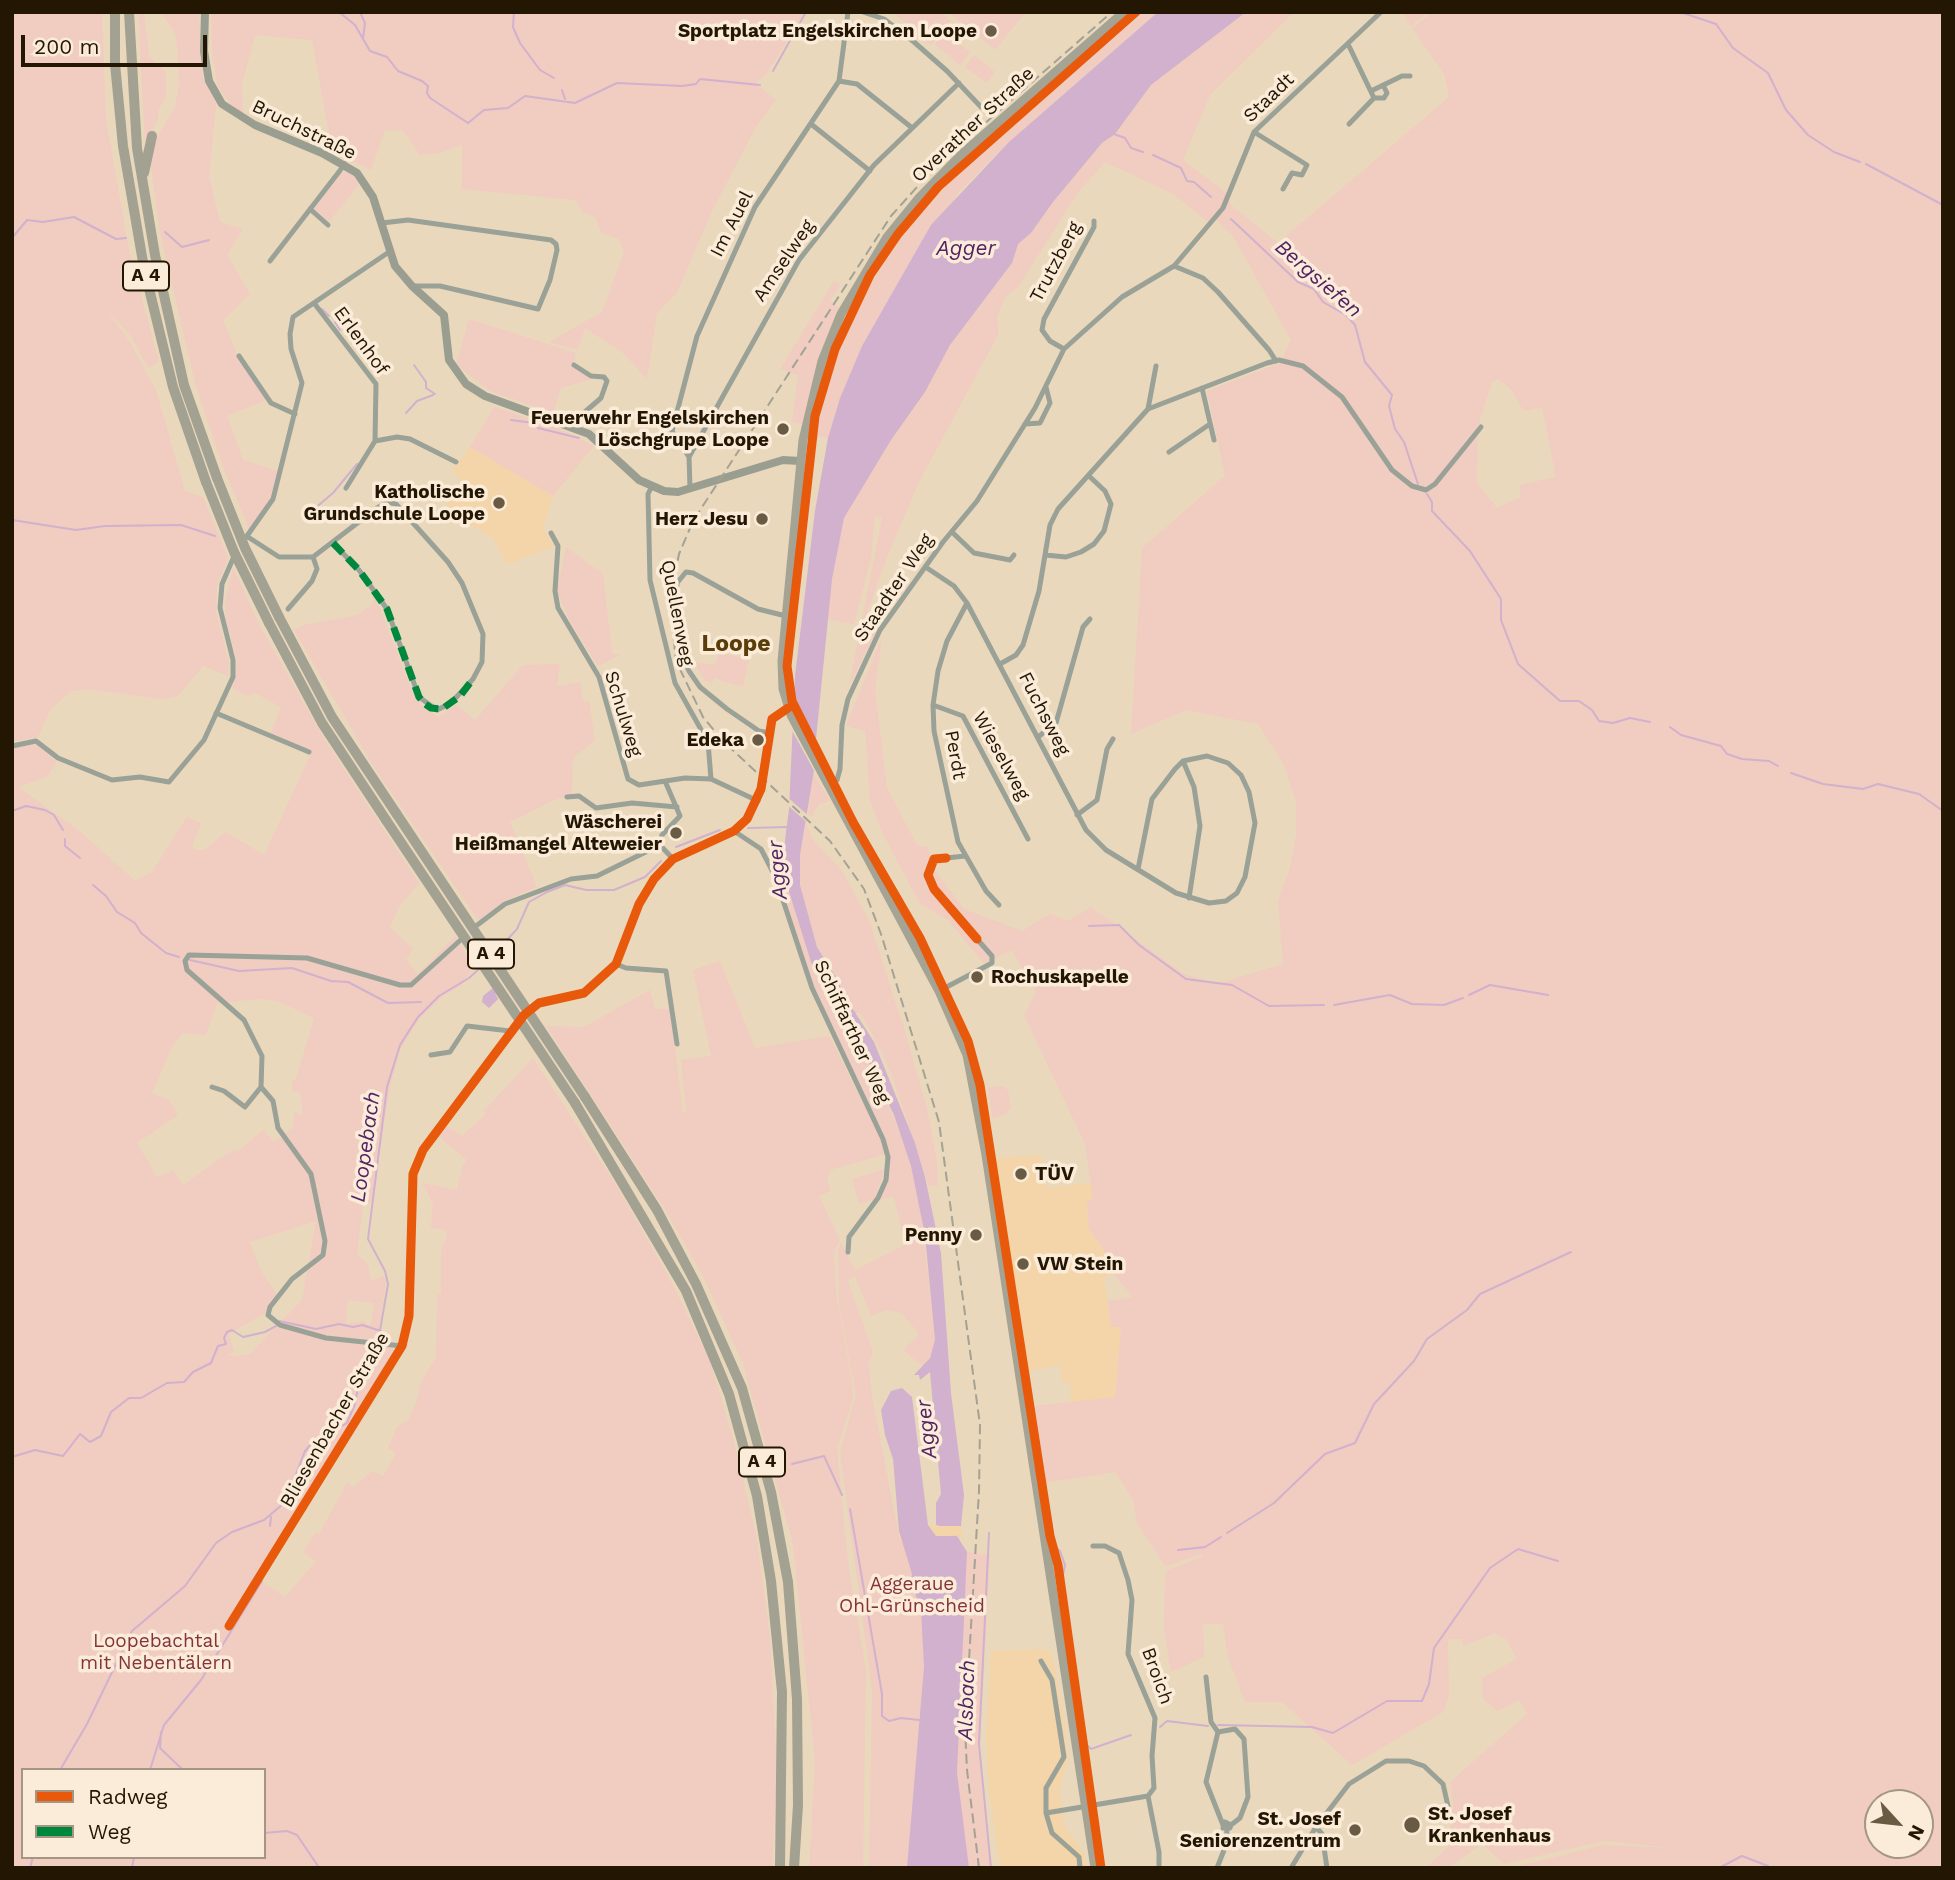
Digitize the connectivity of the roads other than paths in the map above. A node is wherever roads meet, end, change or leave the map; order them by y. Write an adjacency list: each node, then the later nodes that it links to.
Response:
1 (115, 12): 55 (highway, A 4)
2 (130, 12): 23 (highway, A 4)
3 (205, 12): 21 (main road, Bruchstraße)
4 (848, 12): 10 (street, Im Auel)
5 (863, 12): 11 (street)
6 (1125, 12): 52 (main road, Overather Straße)
7 (1381, 12): 8 (street, Staadt)
8 (1348, 44): 13 (street); 19 (street, Staadt)
9 (1410, 76): 12 (street)
10 (839, 80): 16 (street, Im Auel); 18 (street)
11 (959, 83): 15 (street); 18 (street, Amselweg)
12 (1383, 85): 13 (street); 14 (street)
13 (1371, 91): 14 (street)
14 (1374, 98): 17 (street)
15 (981, 107)
16 (811, 124): 22 (street); 51 (street, Im Auel)
17 (1349, 124)
18 (911, 127): 22 (street, Amselweg)
19 (1254, 132): 24 (street); 29 (street, Staadt)
20 (152, 136): 23 (highway)
21 (345, 164): 25 (street); 27 (main road, Bruchstraße)
22 (870, 170): 51 (street, Amselweg)
23 (143, 180): 55 (highway, A 4)
24 (1283, 189)
25 (310, 209): 28 (street); 31 (street)
26 (1094, 221): 35 (street, Trutzberg)
27 (382, 223): 30 (main road, Bruchstraße); 33 (street)
28 (328, 225)
29 (1208, 226): 32 (street, Staadter Weg)
30 (389, 252): 33 (main road, Bruchstraße); 34 (street)
31 (270, 261)
32 (1174, 266): 35 (street, Staadter Weg); 37 (street)
33 (412, 286): 47 (main road, Bruchstraße)
34 (314, 303): 43 (street); 49 (street, Erlenhof)
35 (1064, 349): 40 (street, Staadter Weg)
36 (239, 356): 43 (street)
37 (1276, 361): 41 (street); 46 (street)
38 (574, 365): 47 (street)
39 (1156, 366): 42 (street)
40 (1046, 387): 44 (street, Staadter Weg); 44 (street, Staadter Weg)
41 (1202, 388): 42 (street); 45 (street)
42 (1148, 409): 54 (street)
43 (295, 414): 61 (street)
44 (1025, 424): 60 (street, Staadter Weg)
45 (1210, 424): 48 (street); 50 (street)
46 (1481, 427)
47 (574, 428): 57 (main road, Bruchstraße)
48 (1214, 440)
49 (375, 441): 53 (street); 56 (street)
50 (1169, 452)
51 (689, 457): 58 (street)
52 (800, 461): 58 (main road); 69 (main road, Overather Straße)
53 (456, 462)
54 (1088, 476): 64 (street); 64 (street)
55 (212, 480): 88 (highway, A 4, bridge); 88 (highway, A 4, bridge)
56 (346, 488)
57 (651, 488): 58 (main road); 81 (street, Quellenweg)
58 (690, 488)
59 (551, 533): 82 (street, Schulweg)
60 (953, 533): 63 (street); 66 (street, Staadter Weg)
61 (248, 537): 65 (street); 74 (street)
62 (332, 543): 62 (street); 65 (street)
63 (1014, 555)
64 (1045, 555): 71 (street)
65 (313, 557): 68 (street)
66 (927, 568): 67 (street, Fuchsweg); 83 (street, Staadter Weg)
67 (967, 603): 71 (street, Fuchsweg); 72 (street, Perdt)
68 (288, 609)
69 (786, 616): 73 (main road, Overather Straße); 75 (street)
70 (1090, 619): 76 (street)
71 (1000, 664): 76 (street, Fuchsweg)
72 (933, 705): 90 (street, Wieselweg); 92 (street, Perdt)
73 (789, 712): 75 (street, Bliesenbacher Straße); 83 (main road, Overather Straße)
74 (216, 713): 78 (street); 79 (street)
75 (770, 733): 85 (street, Bliesenbacher Straße)
76 (1038, 737): 87 (street, Fuchsweg)
77 (1113, 739): 87 (street)
78 (12, 746)
79 (309, 752)
80 (1184, 761): 95 (street); 96 (street); 96 (street, Fuchsweg)
81 (711, 779): 82 (street, Schulweg); 85 (street, Schulweg)
82 (666, 781): 86 (street)
83 (829, 785): 100 (main road, Overather Straße)
84 (567, 797): 86 (street)
85 (758, 802): 89 (street, Bliesenbacher Straße)
86 (677, 807): 91 (street)
87 (1077, 815): 95 (street, Fuchsweg)
88 (391, 817): 106 (highway, A 4, bridge)
89 (734, 831): 94 (street, Bliesenbacher Straße); 107 (street, Schiffarther Weg)
90 (1028, 839)
91 (660, 845): 94 (street); 105 (street)
92 (965, 856): 93 (street); 97 (street, Perdt)
93 (946, 858)
94 (673, 859): 99 (street, Bliesenbacher Straße)
95 (1138, 869): 96 (street, Fuchsweg)
96 (1189, 898)
97 (999, 905)
98 (977, 939): 100 (street)
99 (616, 964): 101 (street, Bliesenbacher Straße); 102 (street)
100 (939, 991): 116 (main road, Overather Straße)
101 (510, 1031): 103 (street); 108 (street, Bliesenbacher Straße)
102 (677, 1044)
103 (431, 1055)
104 (212, 1087): 105 (street)
105 (261, 1087): 108 (street)
106 (580, 1100): 120 (highway, A 4); 121 (highway, A 4)
107 (848, 1252)
108 (402, 1346): 110 (street, Bliesenbacher Straße)
109 (1093, 1546): 114 (street, Broich)
110 (229, 1626)
111 (1041, 1661): 117 (street)
112 (1206, 1677): 113 (street)
113 (1218, 1732): 118 (street); 118 (street)
114 (1148, 1796): 116 (street); 124 (street, Broich)
115 (1448, 1806): 119 (street)
116 (1086, 1807): 117 (street); 123 (main road, Overather Straße)
117 (1045, 1813): 122 (street)
118 (1227, 1826): 125 (street)
119 (1316, 1827): 126 (street); 127 (street)
120 (780, 1868)
121 (794, 1868)
122 (1080, 1868)
123 (1095, 1868)
124 (1158, 1868)
125 (1217, 1868)
126 (1291, 1868)
127 (1327, 1868)

